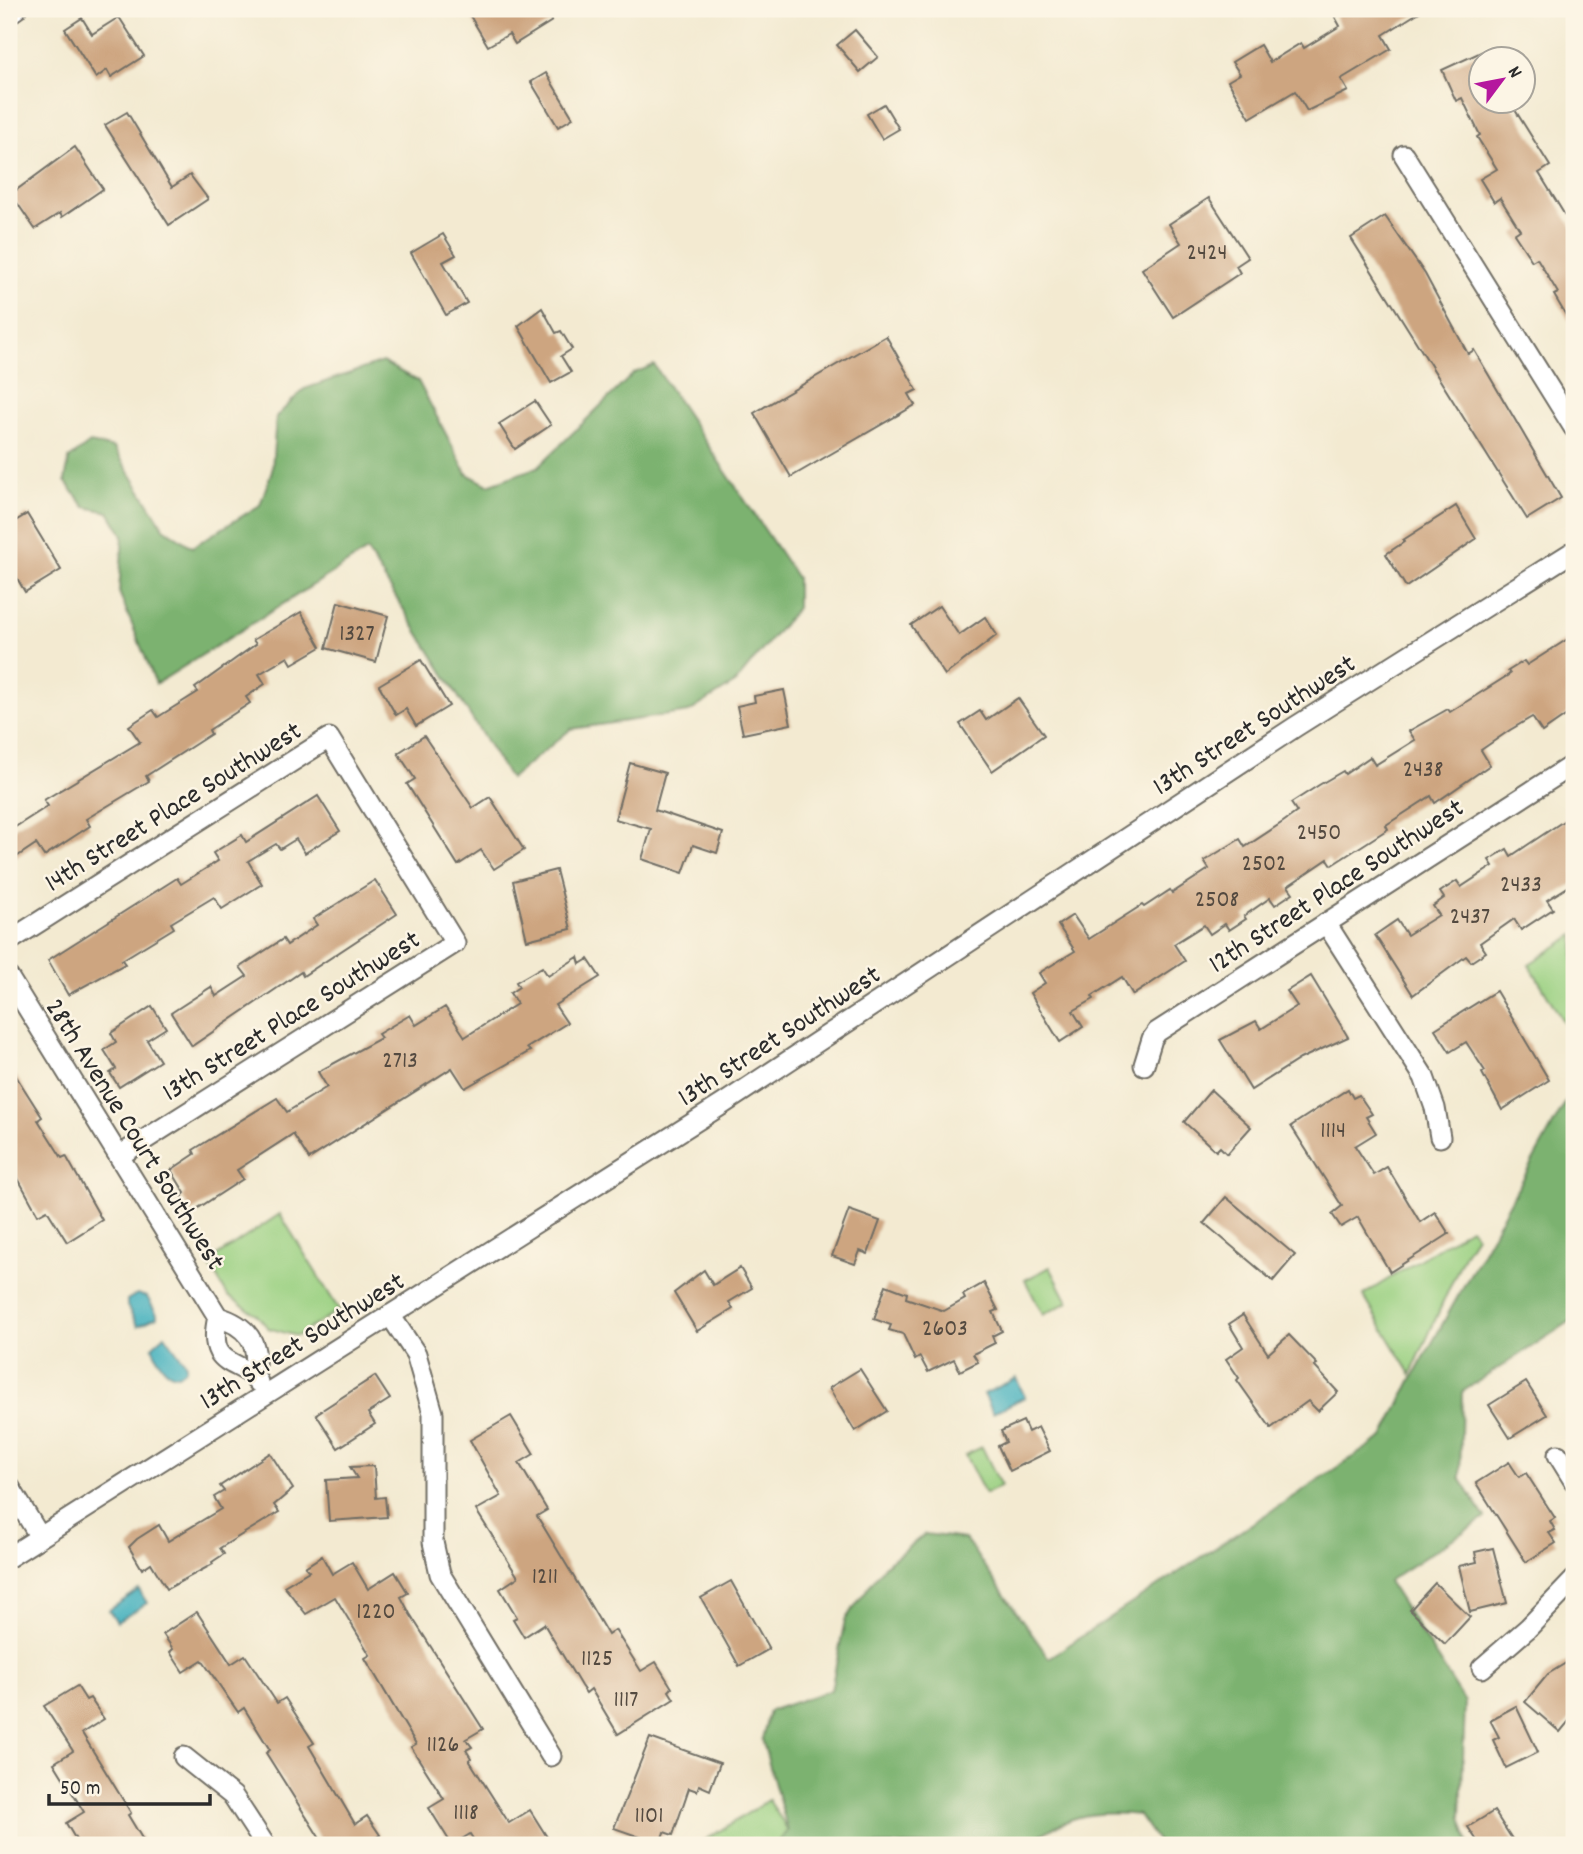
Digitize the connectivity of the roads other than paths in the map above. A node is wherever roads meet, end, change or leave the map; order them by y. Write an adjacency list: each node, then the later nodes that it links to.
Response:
1 (16, 9): 2 (street)
2 (9, 14)
3 (1404, 155): 4 (street)
4 (1574, 428)
5 (1574, 551): 14 (street, 13th Street Southwest)
6 (1574, 764): 7 (street, 12th Street Place Southwest)
7 (1326, 923): 11 (street, 12th Street Place Southwest); 12 (street)
8 (9, 941): 9 (street, 14th Street Place Southwest)
9 (455, 943): 13 (street, 13th Street Place Southwest)
10 (9, 978): 13 (street, 28th Avenue Court Southwest)
11 (1144, 1065)
12 (1440, 1137)
13 (119, 1156): 15 (street, 28th Avenue Court Southwest)
14 (390, 1315): 17 (street, 13th Street Southwest); 25 (street)
15 (218, 1317): 16 (street, 28th Avenue Court Southwest); 16 (street, 28th Avenue Court Southwest)
16 (253, 1373): 17 (street, 28th Avenue Court Southwest)
17 (266, 1394): 21 (street, 13th Street Southwest)
18 (1558, 1455): 19 (street)
19 (1574, 1481)
20 (9, 1486): 21 (street)
21 (40, 1537): 22 (street, 13th Street Southwest)
22 (9, 1557)
23 (1574, 1580): 24 (street)
24 (1482, 1668)
25 (551, 1756)
26 (184, 1757): 27 (street)
27 (265, 1845)

